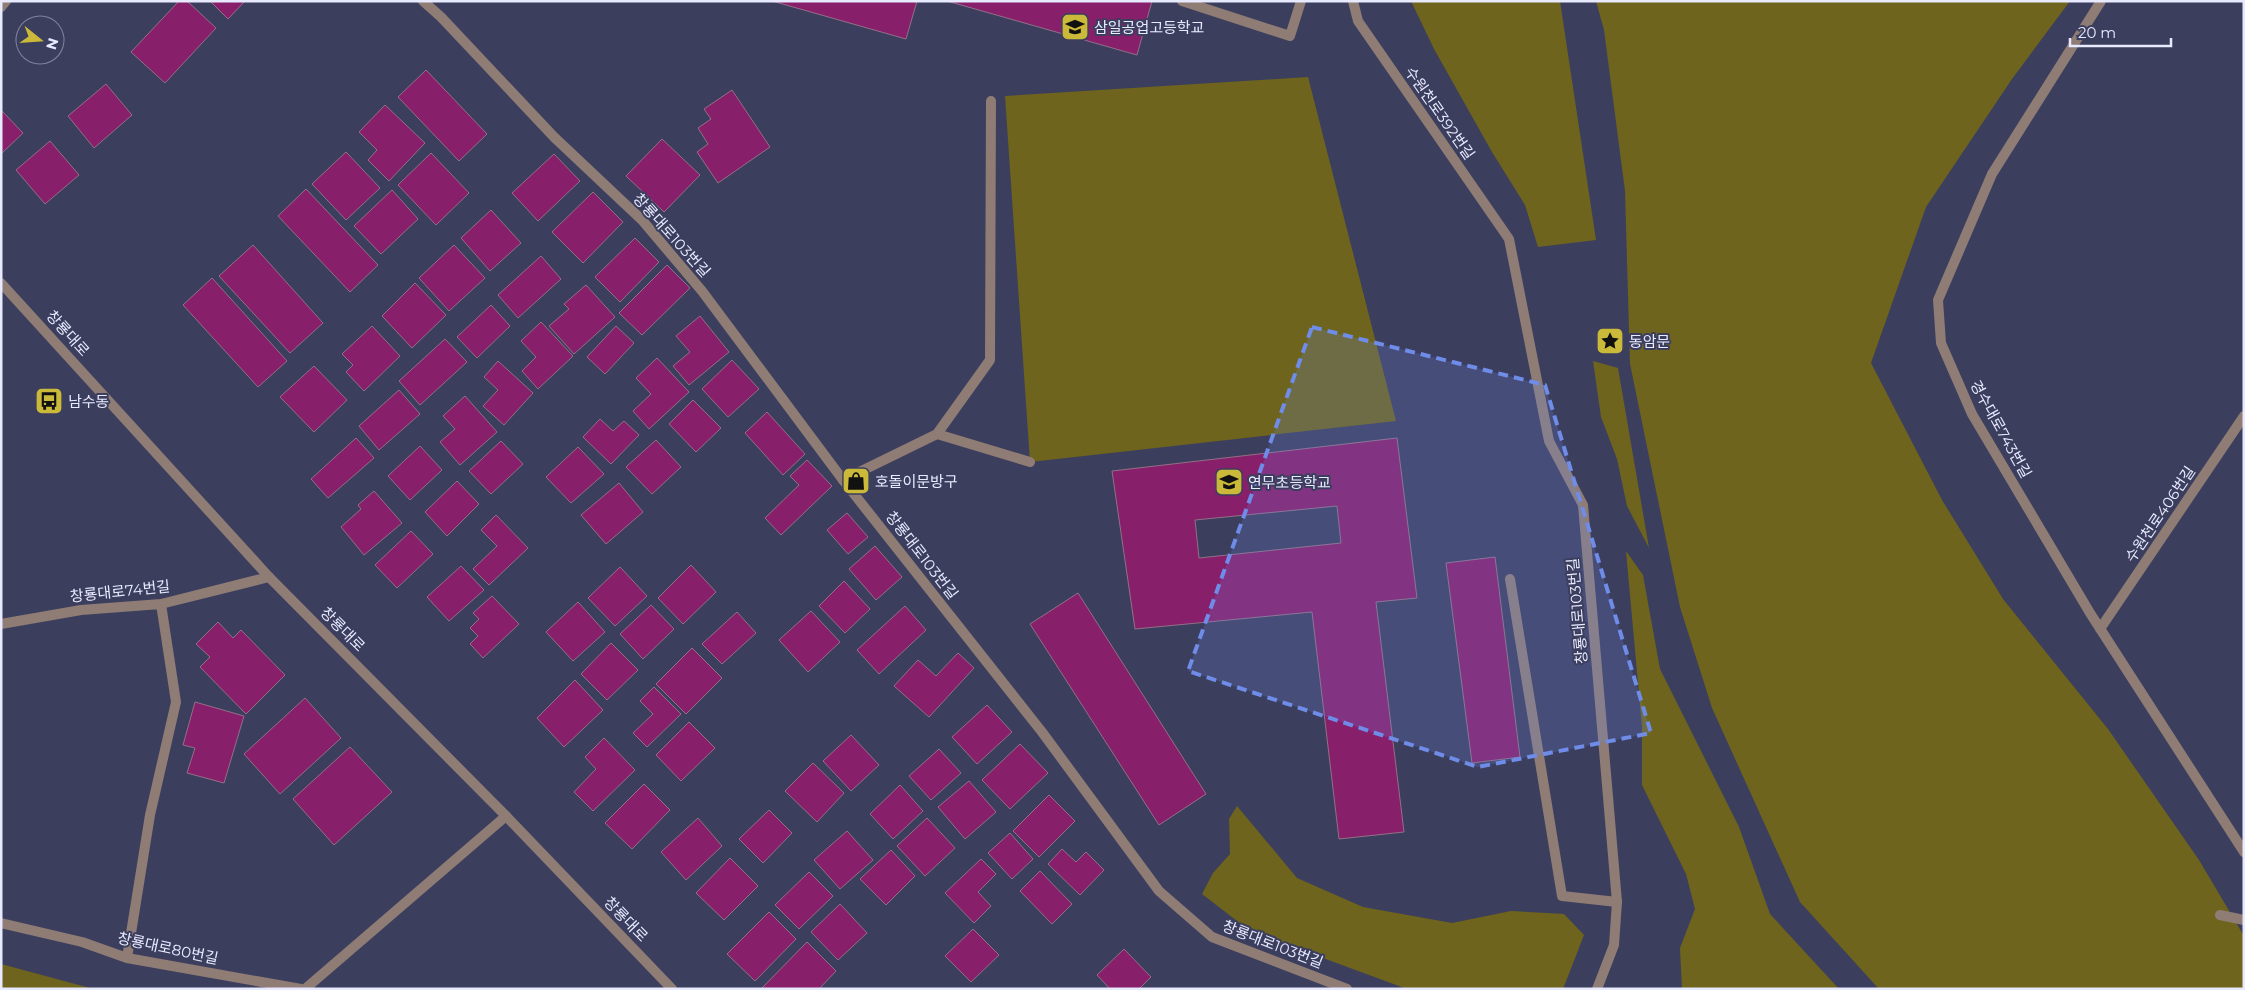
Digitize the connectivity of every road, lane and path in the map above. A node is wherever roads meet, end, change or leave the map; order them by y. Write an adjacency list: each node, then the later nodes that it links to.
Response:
1 (6, 1): 7 (street)
2 (423, 1): 14 (street, 창룡대로103번길)
3 (1182, 1): 4 (street)
4 (1302, 1)
5 (1353, 1): 9 (street, 수원천로392번길)
6 (2101, 1): 19 (street, 경수대로743번길)
7 (1, 7)
8 (991, 101): 12 (street)
9 (1509, 239): 22 (street, 창룡대로103번길)
10 (1, 283): 15 (street, 창룡대로)
11 (2244, 416): 19 (street, 수원천로406번길)
12 (937, 434): 13 (street); 14 (street)
13 (1030, 462)
14 (843, 480): 30 (street, 창룡대로103번길)
15 (269, 577): 17 (street, 창룡대로74번길); 20 (street, 창룡대로)
16 (1510, 580): 22 (street)
17 (161, 604): 18 (street, 창룡대로74번길); 26 (street)
18 (1, 624)
19 (2100, 629): 21 (street, 경수대로743번길)
20 (506, 816): 28 (street); 29 (street, 창룡대로)
21 (2244, 852)
22 (1617, 902): 31 (street, 창룡대로103번길)
23 (2220, 915): 24 (street)
24 (2244, 920)
25 (1, 923): 26 (street, 창룡대로80번길)
26 (127, 958): 27 (street, 창룡대로80번길)
27 (300, 989)
28 (305, 989)
29 (672, 989)
30 (1347, 989)
31 (1597, 989)

